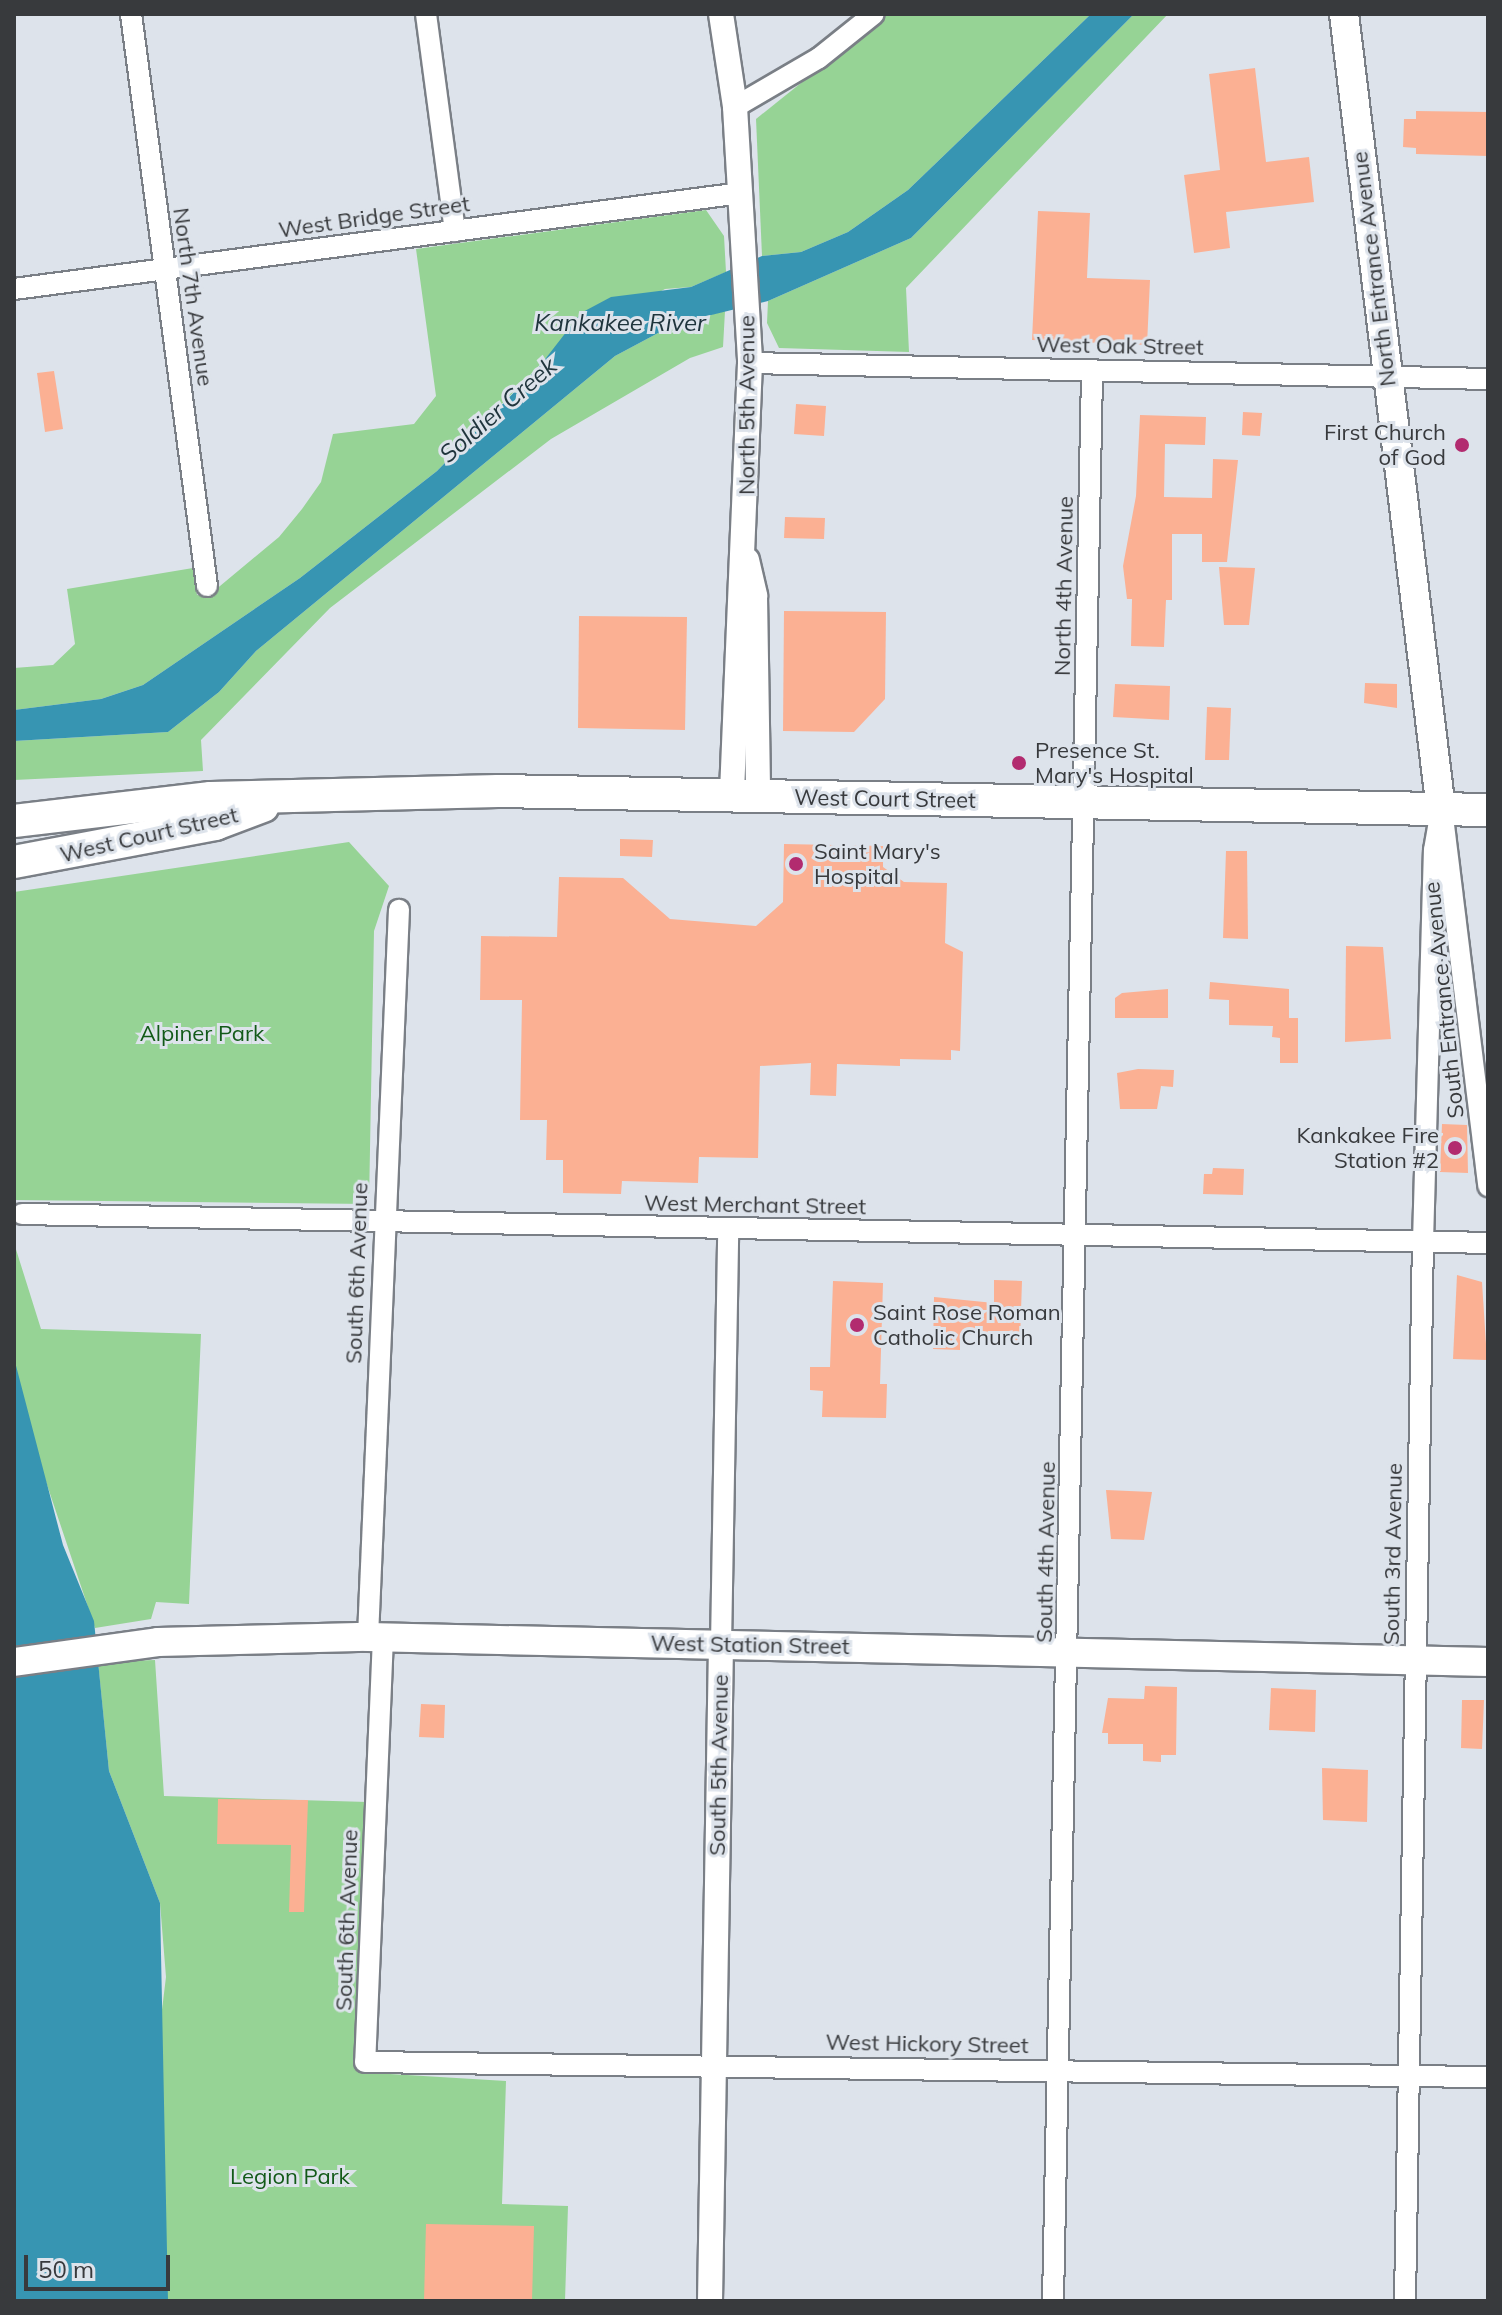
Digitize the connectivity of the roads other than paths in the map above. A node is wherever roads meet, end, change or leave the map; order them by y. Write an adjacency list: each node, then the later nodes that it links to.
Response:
1 (131, 14): 9 (street, North 7th Avenue)
2 (426, 14): 8 (street)
3 (721, 14): 6 (street, North 5th Avenue)
4 (874, 14): 6 (street)
5 (1344, 14): 13 (main road, North Entrance Avenue)
6 (735, 107): 7 (street, North 5th Avenue)
7 (741, 193): 8 (street, West Bridge Street); 11 (street, North 5th Avenue)
8 (455, 231): 9 (street, West Bridge Street)
9 (165, 269): 10 (street, West Bridge Street); 15 (street, North 7th Avenue)
10 (14, 289)
11 (750, 363): 12 (street, West Oak Street); 16 (street, North 5th Avenue)
12 (1092, 370): 13 (street, West Oak Street); 18 (street, North 4th Avenue)
13 (1386, 377): 14 (street, West Oak Street); 19 (main road, North Entrance Avenue)
14 (1488, 379)
15 (207, 586)
16 (745, 797): 17 (main road, West Court Street); 18 (main road, West Court Street)
17 (281, 800): 21 (main road, West Court Street); 22 (main road, West Court Street)
18 (1084, 803): 19 (main road, West Court Street); 28 (street, South 4th Avenue)
19 (1441, 810): 20 (main road, West Court Street); 24 (street, South Entrance Avenue); 29 (street, South 3rd Avenue)
20 (1488, 810)
21 (14, 821)
22 (14, 862)
23 (399, 910): 26 (street, South 6th Avenue)
24 (1488, 1186)
25 (22, 1214): 26 (street, West Merchant Street)
26 (383, 1221): 27 (street, West Merchant Street); 31 (street, South 6th Avenue)
27 (728, 1228): 28 (street, West Merchant Street); 32 (street, South 5th Avenue)
28 (1077, 1235): 29 (street, West Merchant Street); 33 (street, South 4th Avenue)
29 (1423, 1242): 30 (street, West Merchant Street); 34 (street, South 3rd Avenue)
30 (1488, 1243)
31 (376, 1637): 32 (main road, West Station Street); 35 (main road, West Station Street); 37 (street, South 6th Avenue)
32 (721, 1645): 33 (main road, West Station Street); 38 (street, South 5th Avenue)
33 (1068, 1652): 34 (main road, West Station Street); 39 (street, South 4th Avenue)
34 (1415, 1660): 36 (main road, West Station Street); 40 (street, South 3rd Avenue)
35 (14, 1662)
36 (1488, 1662)
37 (365, 2062): 38 (street, West Hickory Street)
38 (714, 2066): 39 (street, West Hickory Street); 42 (street, South 5th Avenue)
39 (1058, 2070): 40 (street, West Hickory Street); 43 (street, South 4th Avenue)
40 (1412, 2076): 41 (street, West Hickory Street); 44 (street, South 3rd Avenue)
41 (1488, 2077)
42 (710, 2301)
43 (1053, 2301)
44 (1405, 2301)

